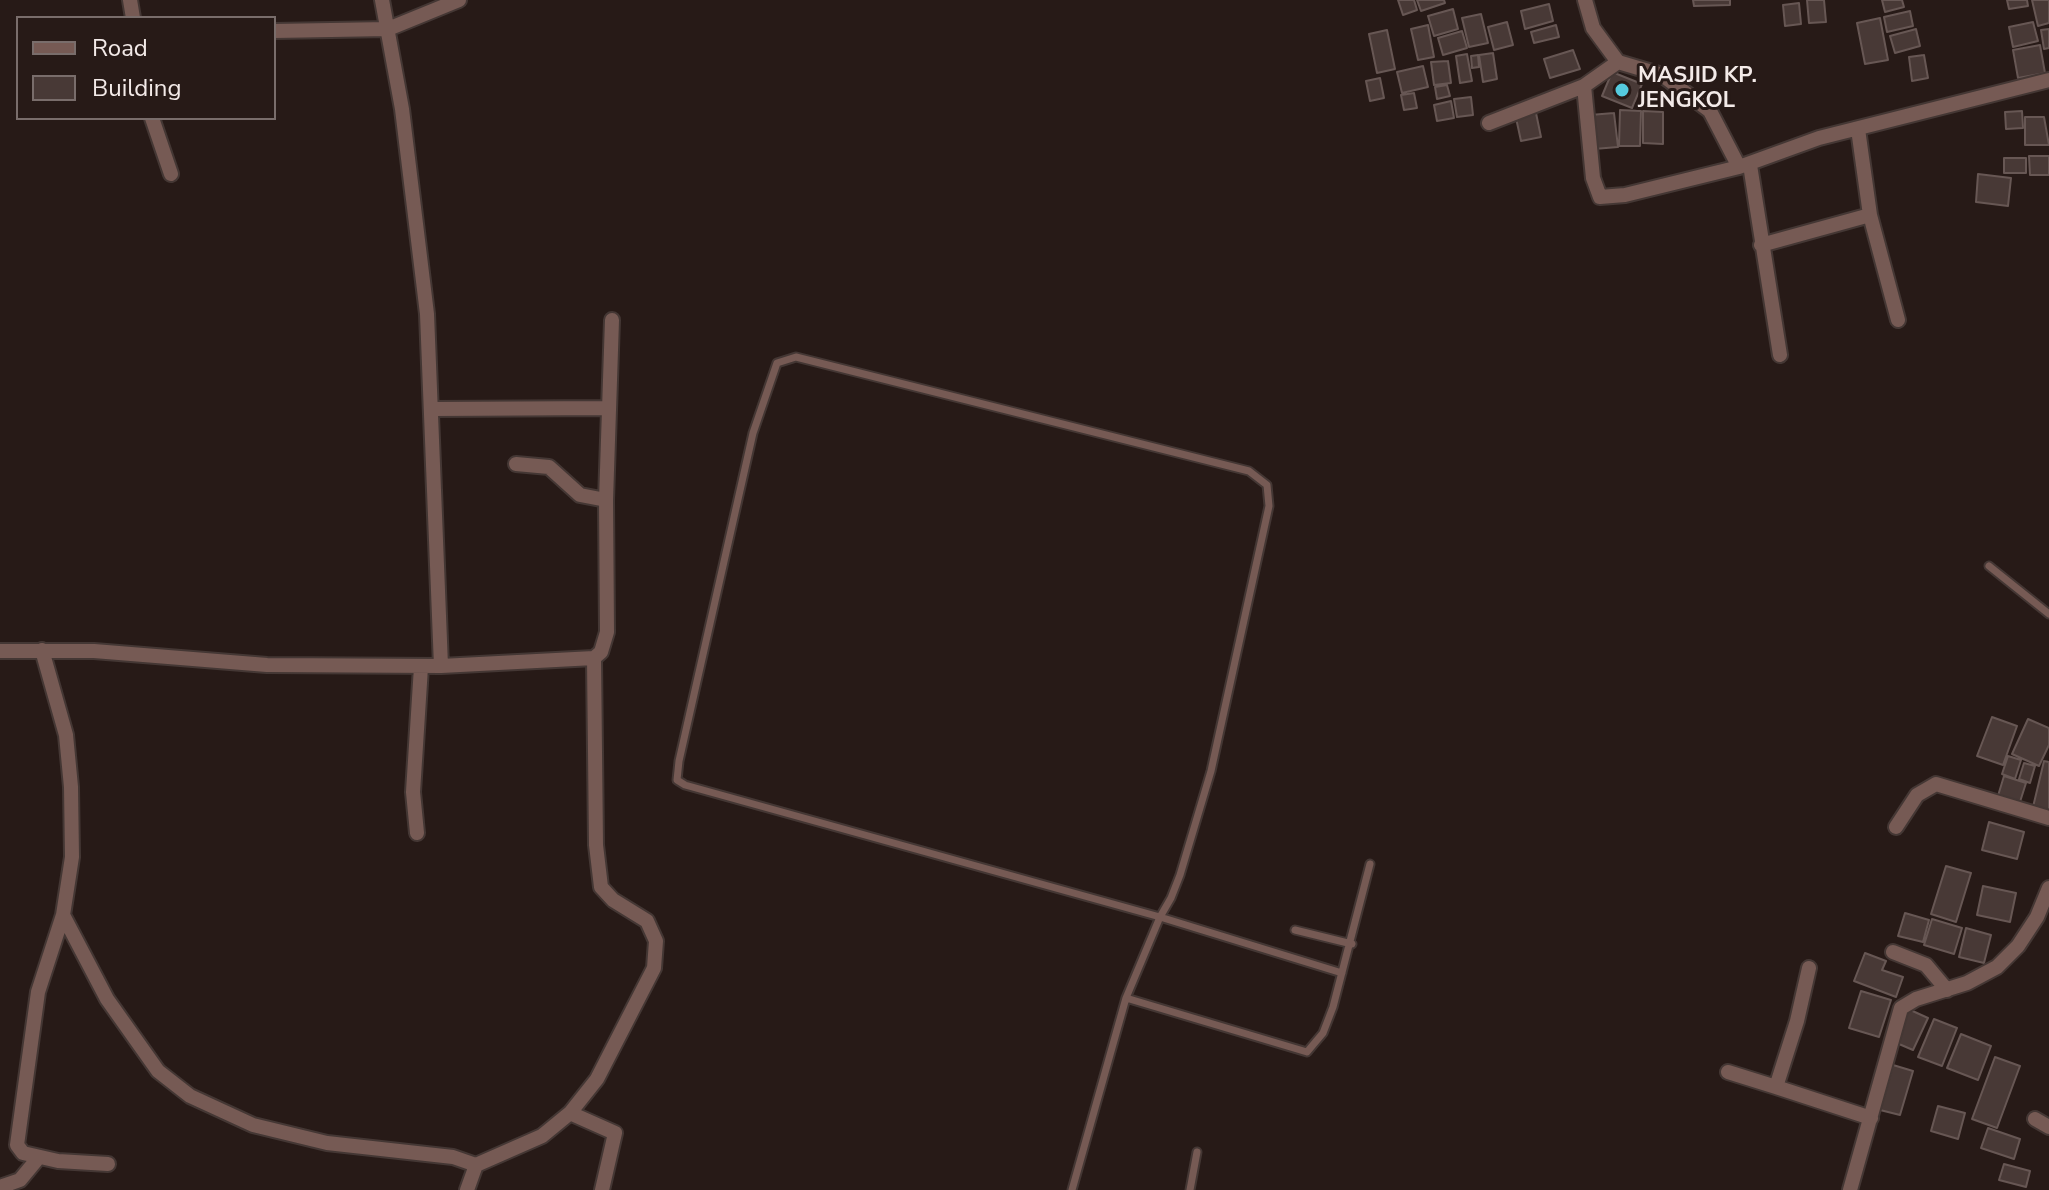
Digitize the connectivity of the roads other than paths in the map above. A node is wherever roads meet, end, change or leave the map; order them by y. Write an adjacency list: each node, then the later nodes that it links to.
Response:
1 (382, 0): 4 (street)
2 (459, 0): 4 (street)
3 (1585, 0): 6 (street)
4 (388, 29): 5 (street); 20 (street)
5 (276, 31)
6 (1618, 62): 8 (street); 12 (street)
7 (2049, 80): 11 (street)
8 (1584, 86): 10 (street); 12 (street)
9 (153, 120): 13 (street)
10 (1489, 123)
11 (1858, 129): 12 (street); 14 (street)
12 (1745, 166): 15 (street)
13 (171, 174)
14 (1870, 215): 15 (street); 17 (street)
15 (1761, 245): 18 (street)
16 (612, 320): 19 (street)
17 (1898, 320)
18 (1780, 355)
19 (609, 408): 20 (street); 22 (street)
20 (433, 409): 28 (street)
21 (516, 464): 22 (street)
22 (606, 500): 27 (street)
23 (1989, 566): 24 (lane)
24 (2049, 614)
25 (42, 650): 26 (street); 29 (street); 35 (street)
26 (0, 651)
27 (594, 658): 28 (street); 46 (street)
28 (441, 666): 29 (street)
29 (421, 667): 32 (street)
30 (2049, 818): 31 (street)
31 (1896, 827)
32 (417, 833)
33 (1370, 864): 38 (lane)
34 (2049, 888): 42 (street)
35 (63, 915): 51 (street); 53 (street)
36 (1160, 917): 36 (lane); 41 (lane); 43 (lane)
37 (1295, 930): 38 (lane)
38 (1352, 944): 41 (lane)
39 (1893, 952): 42 (street)
40 (1809, 968): 45 (street)
41 (1342, 973): 43 (lane)
42 (1947, 990): 47 (street)
43 (1126, 998): 57 (lane)
44 (1728, 1072): 45 (street)
45 (1776, 1087): 47 (street)
46 (570, 1113): 53 (street); 56 (street)
47 (1871, 1118): 59 (street)
48 (2035, 1119): 49 (street)
49 (2049, 1127)
50 (1197, 1152): 58 (lane)
51 (39, 1157): 52 (street); 54 (street)
52 (108, 1164)
53 (476, 1165): 55 (street)
54 (0, 1187)
55 (467, 1190)
56 (602, 1190)
57 (1072, 1190)
58 (1190, 1190)
59 (1850, 1190)

